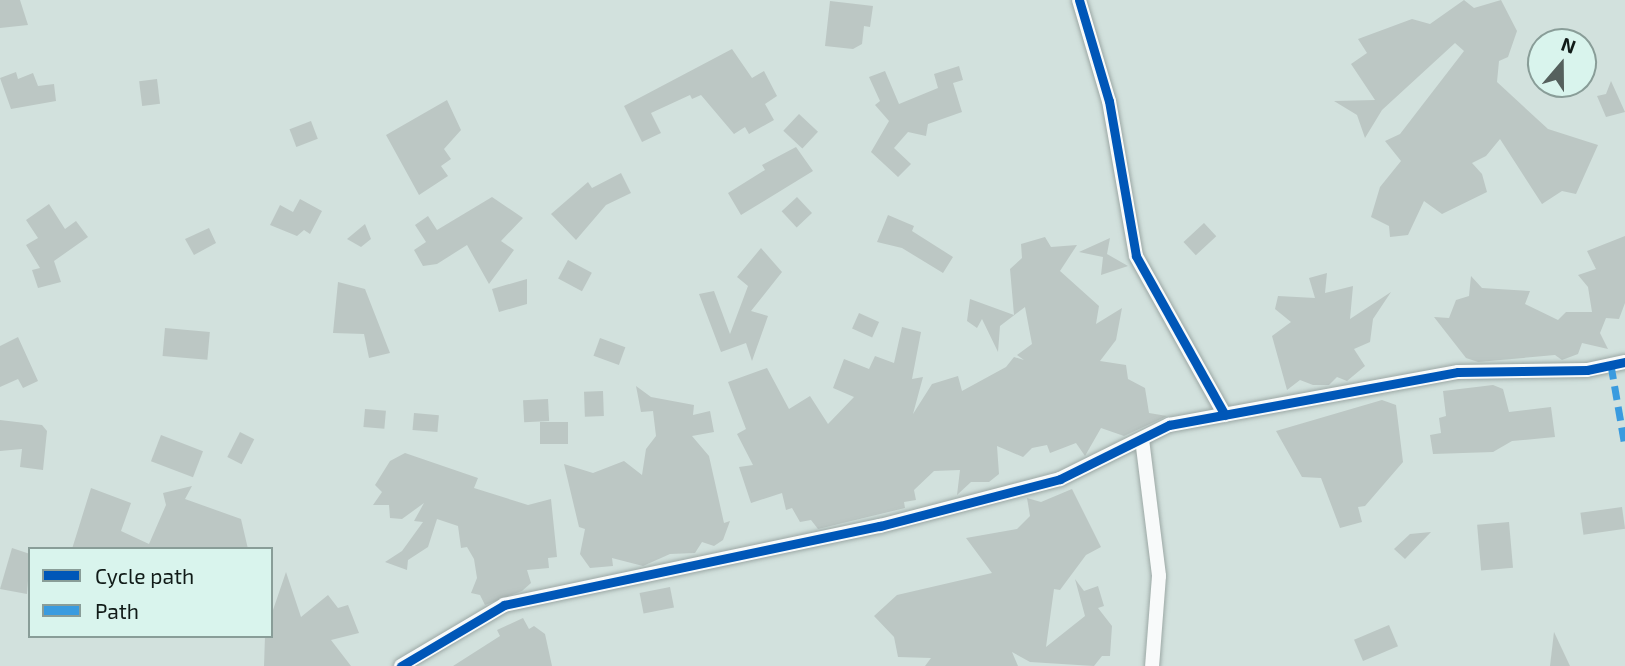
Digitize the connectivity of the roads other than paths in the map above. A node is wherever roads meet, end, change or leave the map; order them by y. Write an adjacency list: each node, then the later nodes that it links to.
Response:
1 (1079, 0): 3 (street)
2 (1625, 362): 3 (street)
3 (1225, 415): 4 (street)
4 (1142, 439): 5 (street); 6 (street)
5 (401, 666)
6 (1152, 666)

